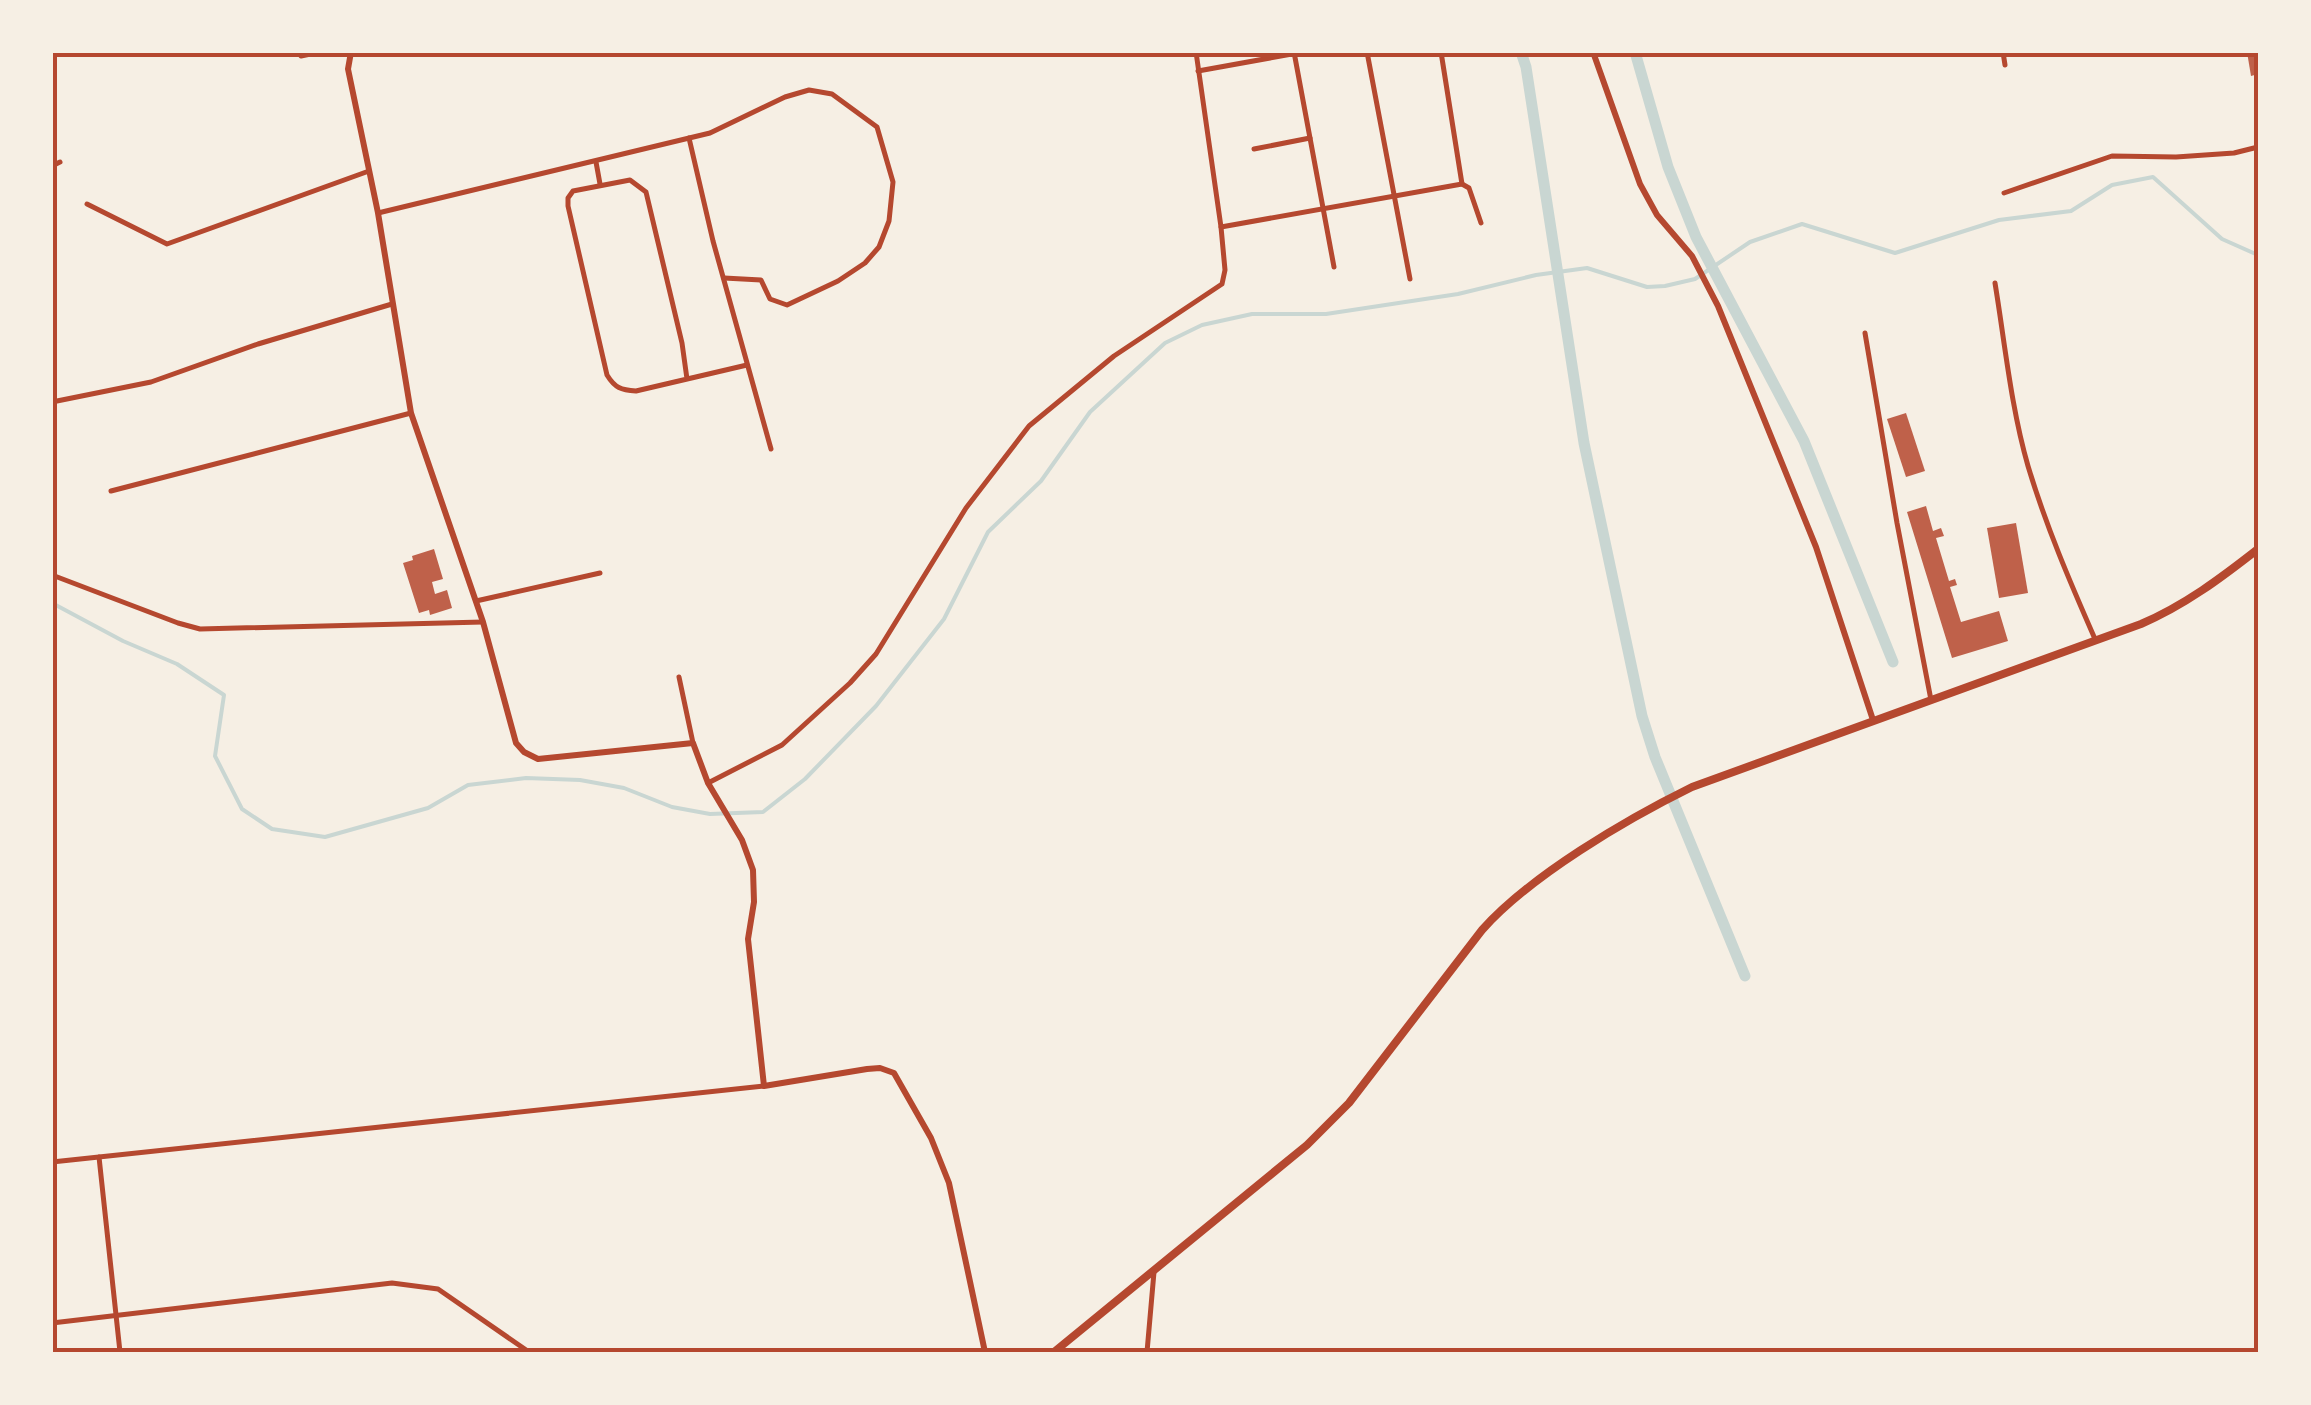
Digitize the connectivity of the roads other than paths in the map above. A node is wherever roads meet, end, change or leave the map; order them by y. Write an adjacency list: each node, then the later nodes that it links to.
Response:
1 (298, 52): 2 (street)
2 (320, 52)
3 (1196, 52): 12 (street)
4 (1303, 52): 9 (street)
5 (1366, 52): 24 (street)
6 (1440, 52): 22 (street)
7 (1593, 52): 50 (street)
8 (2002, 52): 11 (street)
9 (1294, 53): 12 (street); 14 (street)
10 (347, 54): 20 (street)
11 (2005, 65)
12 (1197, 71): 29 (street)
13 (689, 138): 17 (street); 31 (street); 31 (street)
14 (1310, 138): 16 (street); 26 (street)
15 (2258, 147): 23 (street)
16 (1254, 149)
17 (596, 161): 21 (street); 27 (street)
18 (60, 162): 19 (street)
19 (52, 166)
20 (368, 171): 25 (street); 27 (street)
21 (600, 184): 37 (street); 37 (street)
22 (1462, 184): 24 (street); 28 (street)
23 (2004, 193)
24 (1394, 198): 26 (street); 32 (street)
25 (86, 204)
26 (1322, 210): 29 (street); 30 (street)
27 (378, 212): 34 (street)
28 (1482, 223)
29 (1220, 226): 52 (street)
30 (1334, 267)
31 (724, 278): 36 (street)
32 (1410, 279)
33 (1995, 283): 47 (street)
34 (392, 304): 38 (street); 39 (street)
35 (1865, 333): 49 (street)
36 (747, 365): 37 (street); 40 (street)
37 (687, 379)
38 (52, 402)
39 (411, 413): 41 (street); 45 (street)
40 (770, 449)
41 (112, 491)
42 (2258, 549): 47 (main road)
43 (600, 573): 45 (street)
44 (52, 575): 46 (street)
45 (476, 601): 46 (street)
46 (484, 622): 51 (street)
47 (2096, 641): 49 (main road)
48 (679, 677): 51 (street)
49 (1932, 700): 50 (main road)
50 (1873, 720): 56 (main road)
51 (693, 743): 52 (street)
52 (708, 782): 53 (street)
53 (764, 1086): 54 (street); 61 (street)
54 (99, 1157): 55 (street); 57 (street)
55 (52, 1162)
56 (1154, 1272): 62 (main road); 63 (street)
57 (116, 1316): 58 (street); 59 (street); 60 (street)
58 (52, 1323)
59 (120, 1352)
60 (529, 1352)
61 (985, 1352)
62 (1054, 1352)
63 (1147, 1352)

